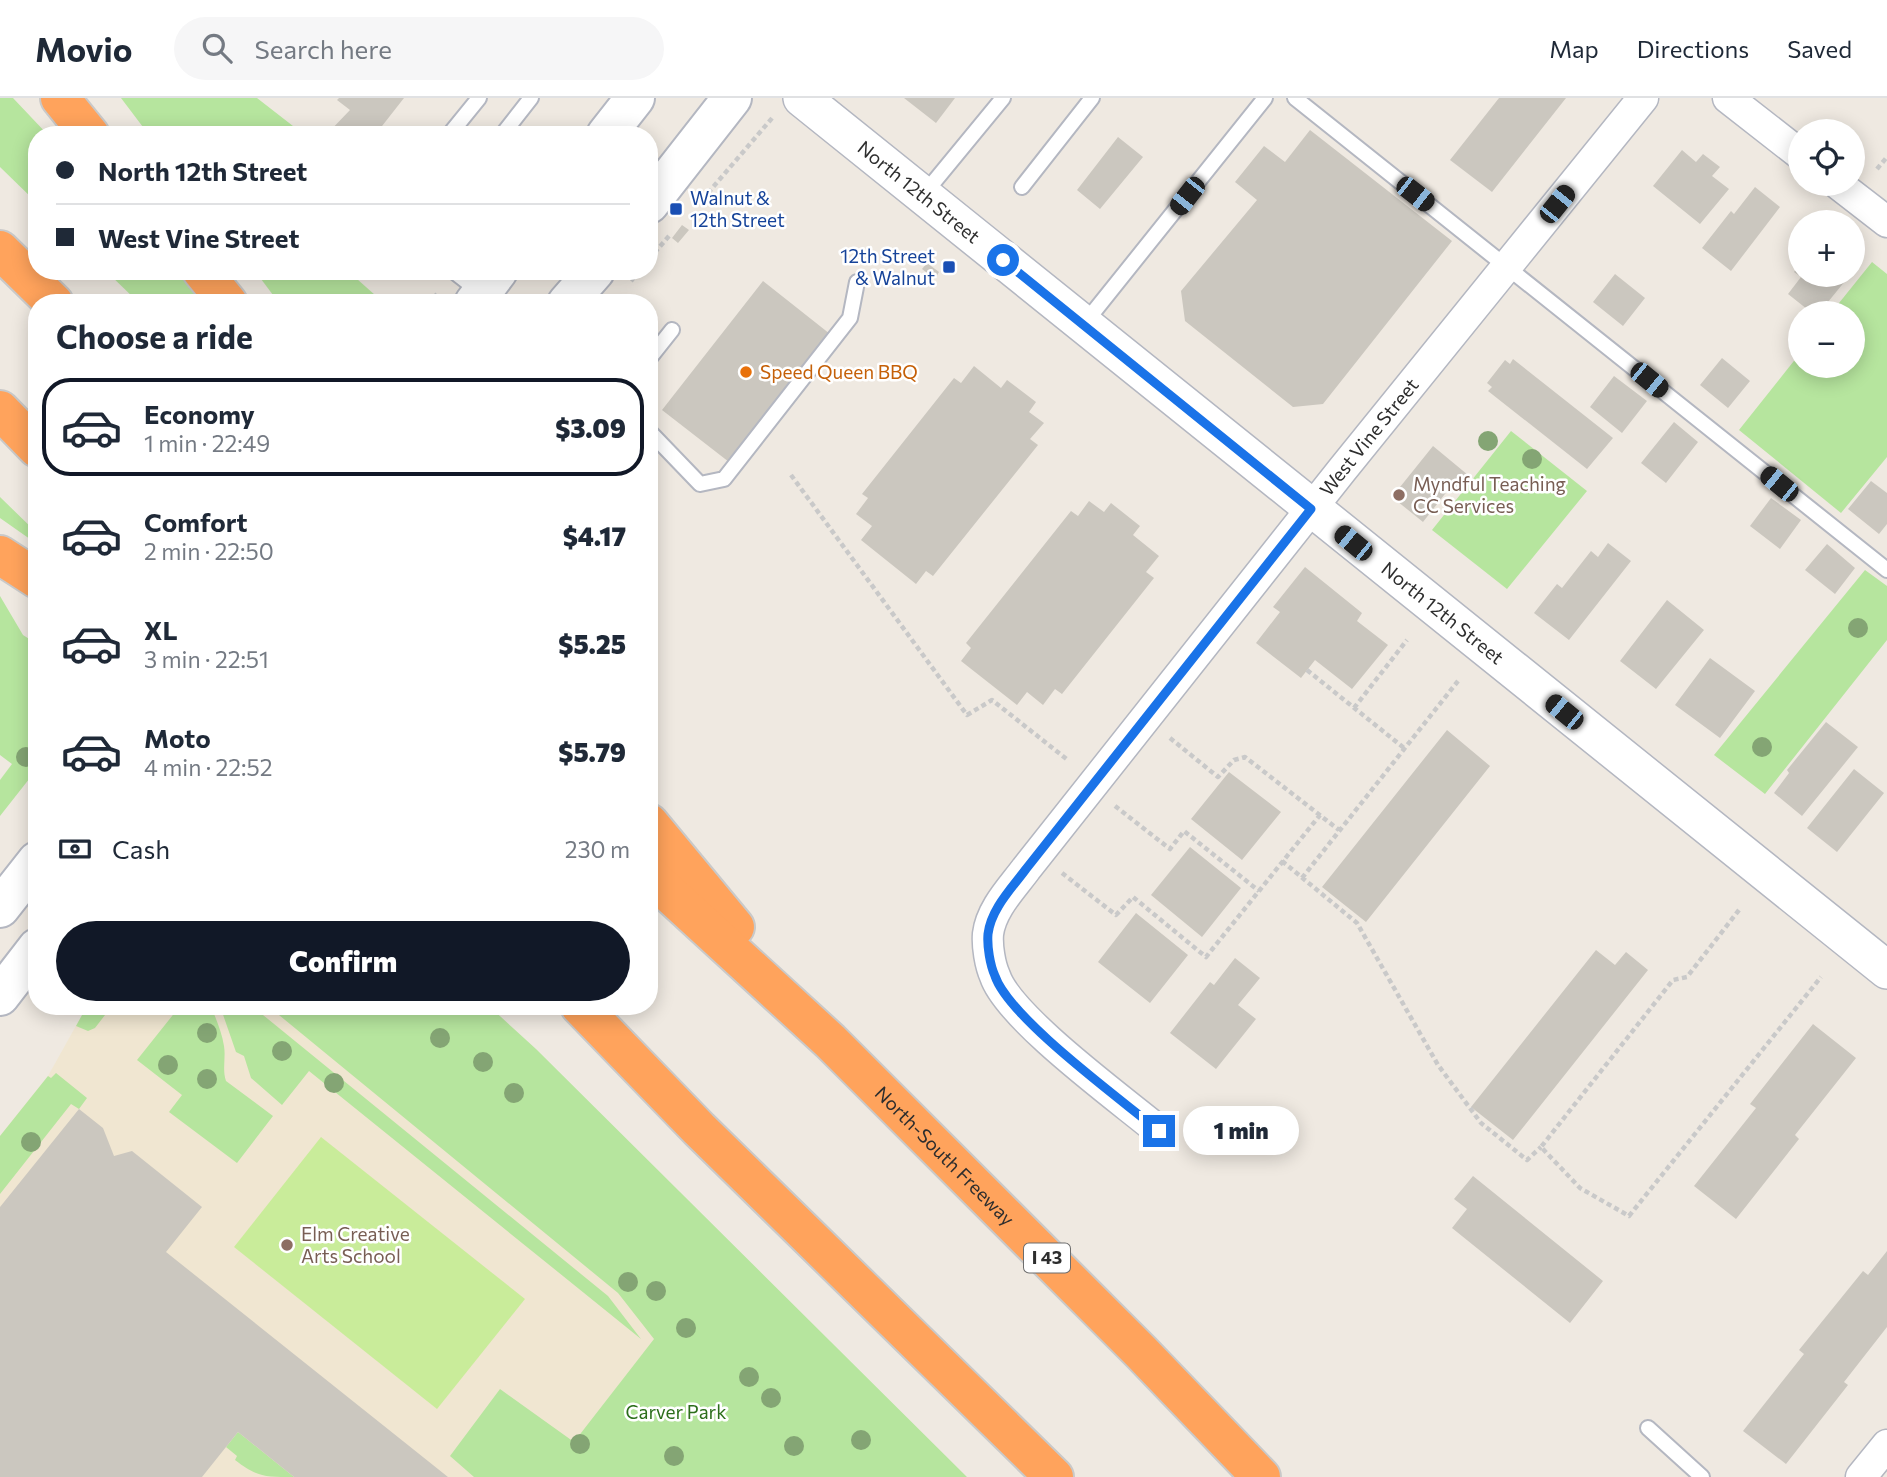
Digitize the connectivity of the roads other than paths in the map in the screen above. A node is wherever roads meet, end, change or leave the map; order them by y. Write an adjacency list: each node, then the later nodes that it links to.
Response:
1 (60, 98): 13 (highway)
2 (479, 98): 14 (lane)
3 (531, 98): 15 (lane)
4 (635, 98): 16 (main road)
5 (732, 98): 19 (main road)
6 (802, 98): 20 (street, North 12th Street)
7 (1003, 98): 20 (lane)
8 (1092, 98): 18 (lane)
9 (1265, 98): 33 (lane)
10 (1295, 98): 24 (lane)
11 (1643, 98): 24 (street, West Vine Street)
12 (1728, 98): 17 (street)
13 (83, 126)
14 (456, 126)
15 (509, 126)
16 (613, 126)
17 (1788, 145)
18 (1022, 187)
19 (658, 193)
20 (923, 195): 33 (street, North 12th Street)
21 (1853, 196): 22 (street)
22 (1887, 222)
23 (0, 250): 25 (highway)
24 (1506, 267): 39 (street, West Vine Street); 41 (lane)
25 (28, 277)
26 (31, 280): 30 (highway)
27 (209, 280): 31 (highway)
28 (587, 280): 32 (main road)
29 (857, 282): 38 (lane)
30 (45, 294)
31 (221, 294)
32 (575, 294)
33 (1083, 325): 39 (street, North 12th Street)
34 (672, 330): 35 (lane)
35 (658, 348)
36 (0, 410): 37 (highway)
37 (28, 439)
38 (658, 440)
39 (1311, 509): 47 (street, North 12th Street); 52 (street, West Vine Street)
40 (0, 555): 42 (highway)
41 (1887, 570)
42 (28, 573)
43 (658, 834): 50 (highway)
44 (28, 872): 46 (main road)
45 (658, 883): 50 (highway, North-South Freeway / I 43)
46 (0, 908)
47 (1887, 970)
48 (571, 1015): 51 (highway)
49 (589, 1015): 51 (highway)
50 (830, 1041): 56 (highway, North-South Freeway / I 43)
51 (699, 1129): 55 (highway)
52 (1159, 1131)
53 (1648, 1428): 57 (lane)
54 (1887, 1445): 58 (street)
55 (1054, 1477)
56 (1261, 1477)
57 (1702, 1477)
58 (1861, 1477)

